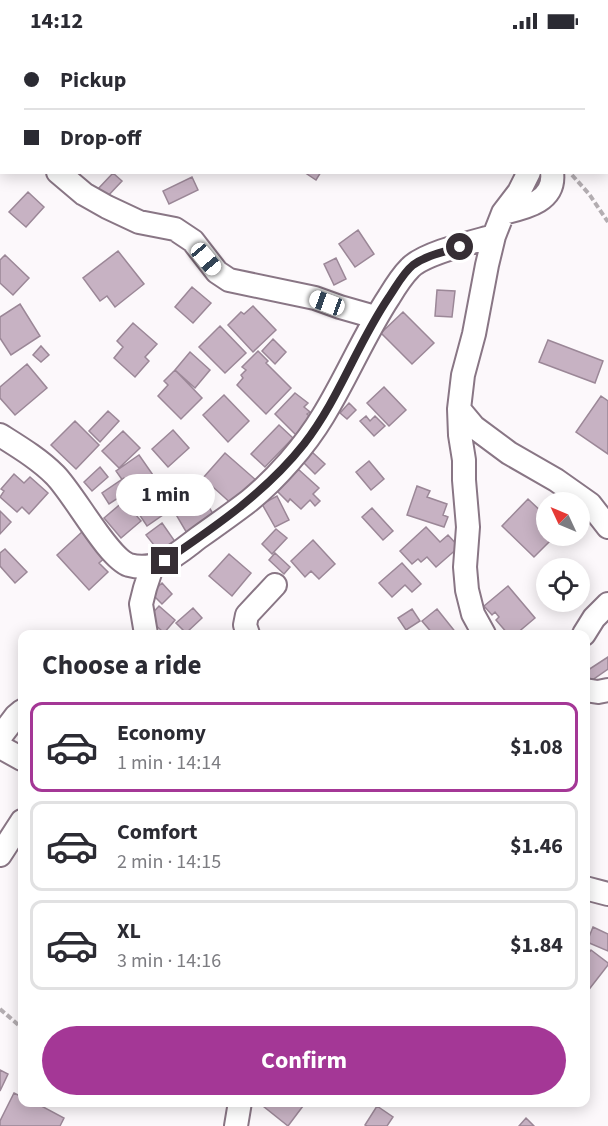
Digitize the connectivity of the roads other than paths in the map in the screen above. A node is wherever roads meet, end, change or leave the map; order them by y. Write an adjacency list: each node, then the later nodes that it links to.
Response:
1 (60, 174): 6 (street)
2 (528, 174): 4 (street)
3 (552, 174): 4 (street)
4 (502, 213): 5 (street)
5 (494, 236): 6 (street); 7 (street)
6 (375, 317): 10 (street)
7 (459, 409): 9 (street); 15 (street)
8 (0, 435): 10 (street)
9 (608, 527)
10 (152, 567): 13 (street)
11 (275, 585): 14 (street)
12 (608, 604): 16 (street)
13 (145, 630)
14 (247, 630)
15 (482, 630)
16 (586, 630)
17 (608, 690): 18 (street)
18 (590, 691)
19 (18, 714): 20 (street)
20 (0, 738)
21 (0, 747): 22 (street)
22 (18, 757)
23 (18, 827): 24 (street)
24 (0, 855)
25 (590, 889): 26 (street)
26 (608, 894)
27 (239, 1107): 28 (street)
28 (236, 1126)

